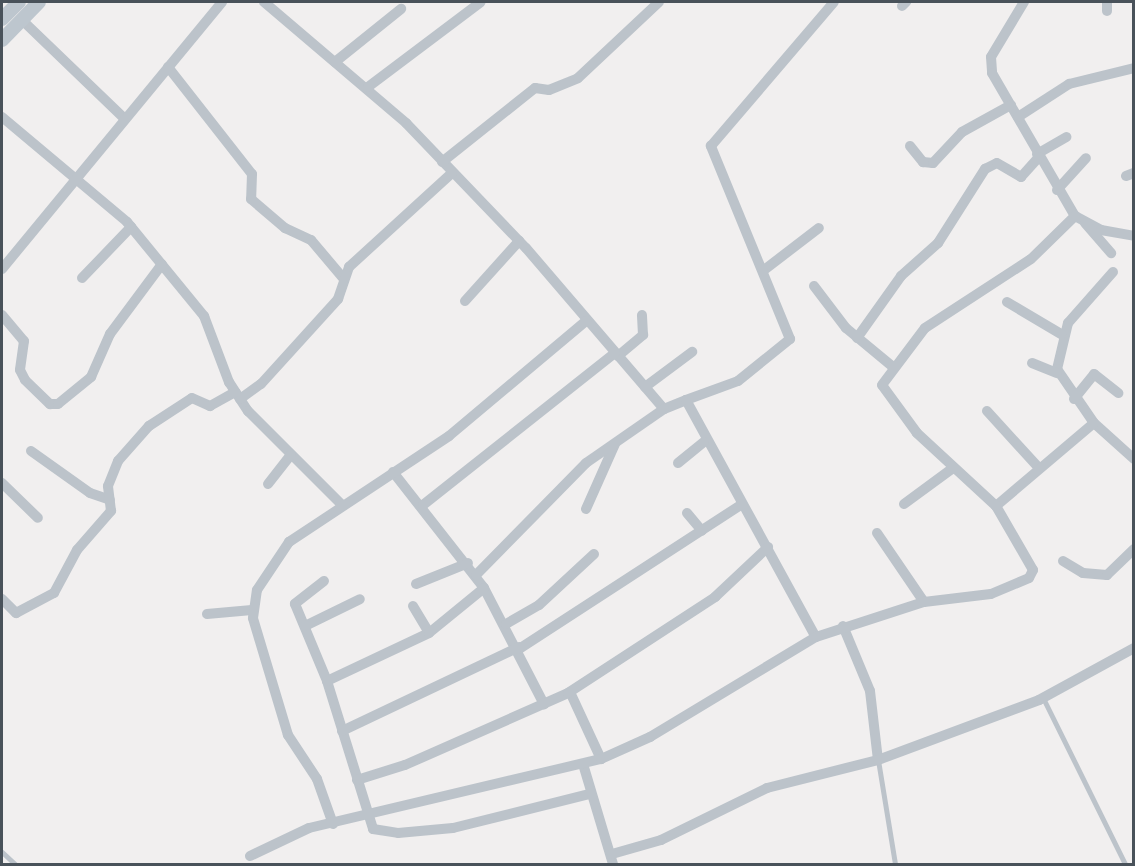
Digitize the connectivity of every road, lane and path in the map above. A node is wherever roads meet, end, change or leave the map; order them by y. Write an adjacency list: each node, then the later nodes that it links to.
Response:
1 (19, 2): 10 (main road)
2 (39, 2): 11 (main road)
3 (222, 2): 14 (street)
4 (264, 2): 13 (street)
5 (481, 2): 16 (street)
6 (659, 2): 25 (street)
7 (834, 2): 38 (street)
8 (1024, 2): 17 (street)
9 (401, 9): 13 (street)
10 (2, 19)
11 (22, 20): 12 (main road); 20 (street)
12 (2, 40)
13 (335, 62): 16 (street)
14 (168, 67): 20 (street); 41 (street)
15 (1134, 68): 19 (street)
16 (368, 87): 25 (street)
17 (1011, 105): 19 (street); 22 (street)
18 (2, 117): 27 (street)
19 (1018, 117): 23 (street)
20 (125, 119): 27 (street)
21 (1067, 137): 23 (street)
22 (910, 146)
23 (1038, 156): 28 (street); 50 (street)
24 (1086, 158): 28 (street)
25 (442, 162): 26 (street)
26 (452, 173): 34 (street); 41 (street)
27 (77, 177): 31 (street); 37 (street)
28 (1057, 190): 29 (street)
29 (1075, 216): 30 (street); 54 (street)
30 (1085, 223): 33 (street); 35 (street)
31 (131, 227): 36 (street); 40 (street)
32 (819, 228): 38 (street)
33 (1134, 236)
34 (519, 241): 43 (street); 47 (street)
35 (1111, 254)
36 (162, 264): 45 (street); 58 (street)
37 (2, 269)
38 (764, 270): 60 (street)
39 (1113, 272): 49 (street)
40 (82, 278)
41 (344, 279): 58 (street)
42 (814, 286): 50 (street)
43 (465, 301)
44 (1007, 302): 49 (street)
45 (2, 315)
46 (642, 315): 52 (street)
47 (586, 321): 52 (street); 72 (street)
48 (1038, 326): 49 (street)
49 (1061, 336): 55 (street)
50 (857, 338): 54 (street)
51 (692, 352): 56 (street)
52 (617, 355): 56 (street); 79 (street)
53 (1032, 363): 55 (street)
54 (893, 367): 71 (street)
55 (1057, 373): 59 (street)
56 (645, 387): 61 (street)
57 (1118, 393): 59 (street)
58 (237, 395): 67 (street); 75 (street)
59 (1074, 399): 63 (street)
60 (686, 400): 61 (street); 64 (street)
61 (664, 409): 65 (street)
62 (987, 411): 70 (street)
63 (1094, 423): 68 (street); 70 (street)
64 (705, 442): 69 (street); 76 (street)
65 (615, 444): 81 (street); 91 (street)
66 (31, 451): 75 (street)
67 (291, 455): 74 (street); 78 (street)
68 (1134, 459)
69 (678, 463)
70 (1037, 466): 80 (street)
71 (953, 468): 77 (street); 80 (street)
72 (393, 472): 78 (street); 79 (street)
73 (2, 483): 83 (street)
74 (268, 484)
75 (110, 500): 96 (street)
76 (742, 504): 84 (street); 86 (street)
77 (904, 504)
78 (342, 505): 99 (street)
79 (423, 505): 90 (street)
80 (996, 506): 97 (street)
81 (586, 508)
82 (687, 513): 84 (street)
83 (38, 518)
84 (702, 531): 106 (street)
85 (877, 533): 97 (street)
86 (768, 547): 105 (street); 109 (street)
87 (1134, 549): 89 (street)
88 (594, 554): 101 (street)
89 (1063, 561)
90 (468, 563): 91 (street); 93 (street)
91 (476, 575): 94 (street)
92 (324, 581): 102 (street)
93 (416, 584)
94 (484, 588): 101 (street); 104 (street)
95 (360, 598): 102 (street)
96 (2, 599)
97 (924, 602): 103 (street)
98 (413, 606): 104 (street)
99 (252, 610): 100 (street); 119 (street)
100 (207, 614)
101 (506, 624): 106 (street)
102 (305, 626): 108 (street)
103 (843, 626): 105 (street); 114 (street)
104 (429, 633): 108 (street)
105 (816, 637): 113 (street)
106 (519, 648): 111 (street); 112 (street)
107 (1134, 648): 110 (street)
108 (327, 681): 112 (street)
109 (570, 692): 111 (street); 113 (street)
110 (1043, 698): 114 (street); 125 (lane)
111 (544, 704): 116 (street)
112 (342, 731): 116 (street)
113 (601, 759): 115 (street)
114 (878, 760): 122 (street); 124 (lane)
115 (584, 764): 117 (street); 118 (street)
116 (357, 780): 118 (street)
117 (589, 794): 118 (street); 122 (street)
118 (366, 817): 119 (street)
119 (333, 824): 121 (street)
120 (2, 852): 123 (lane)
121 (250, 856)
122 (612, 859)
123 (15, 864)
124 (895, 864)
125 (1125, 864)

